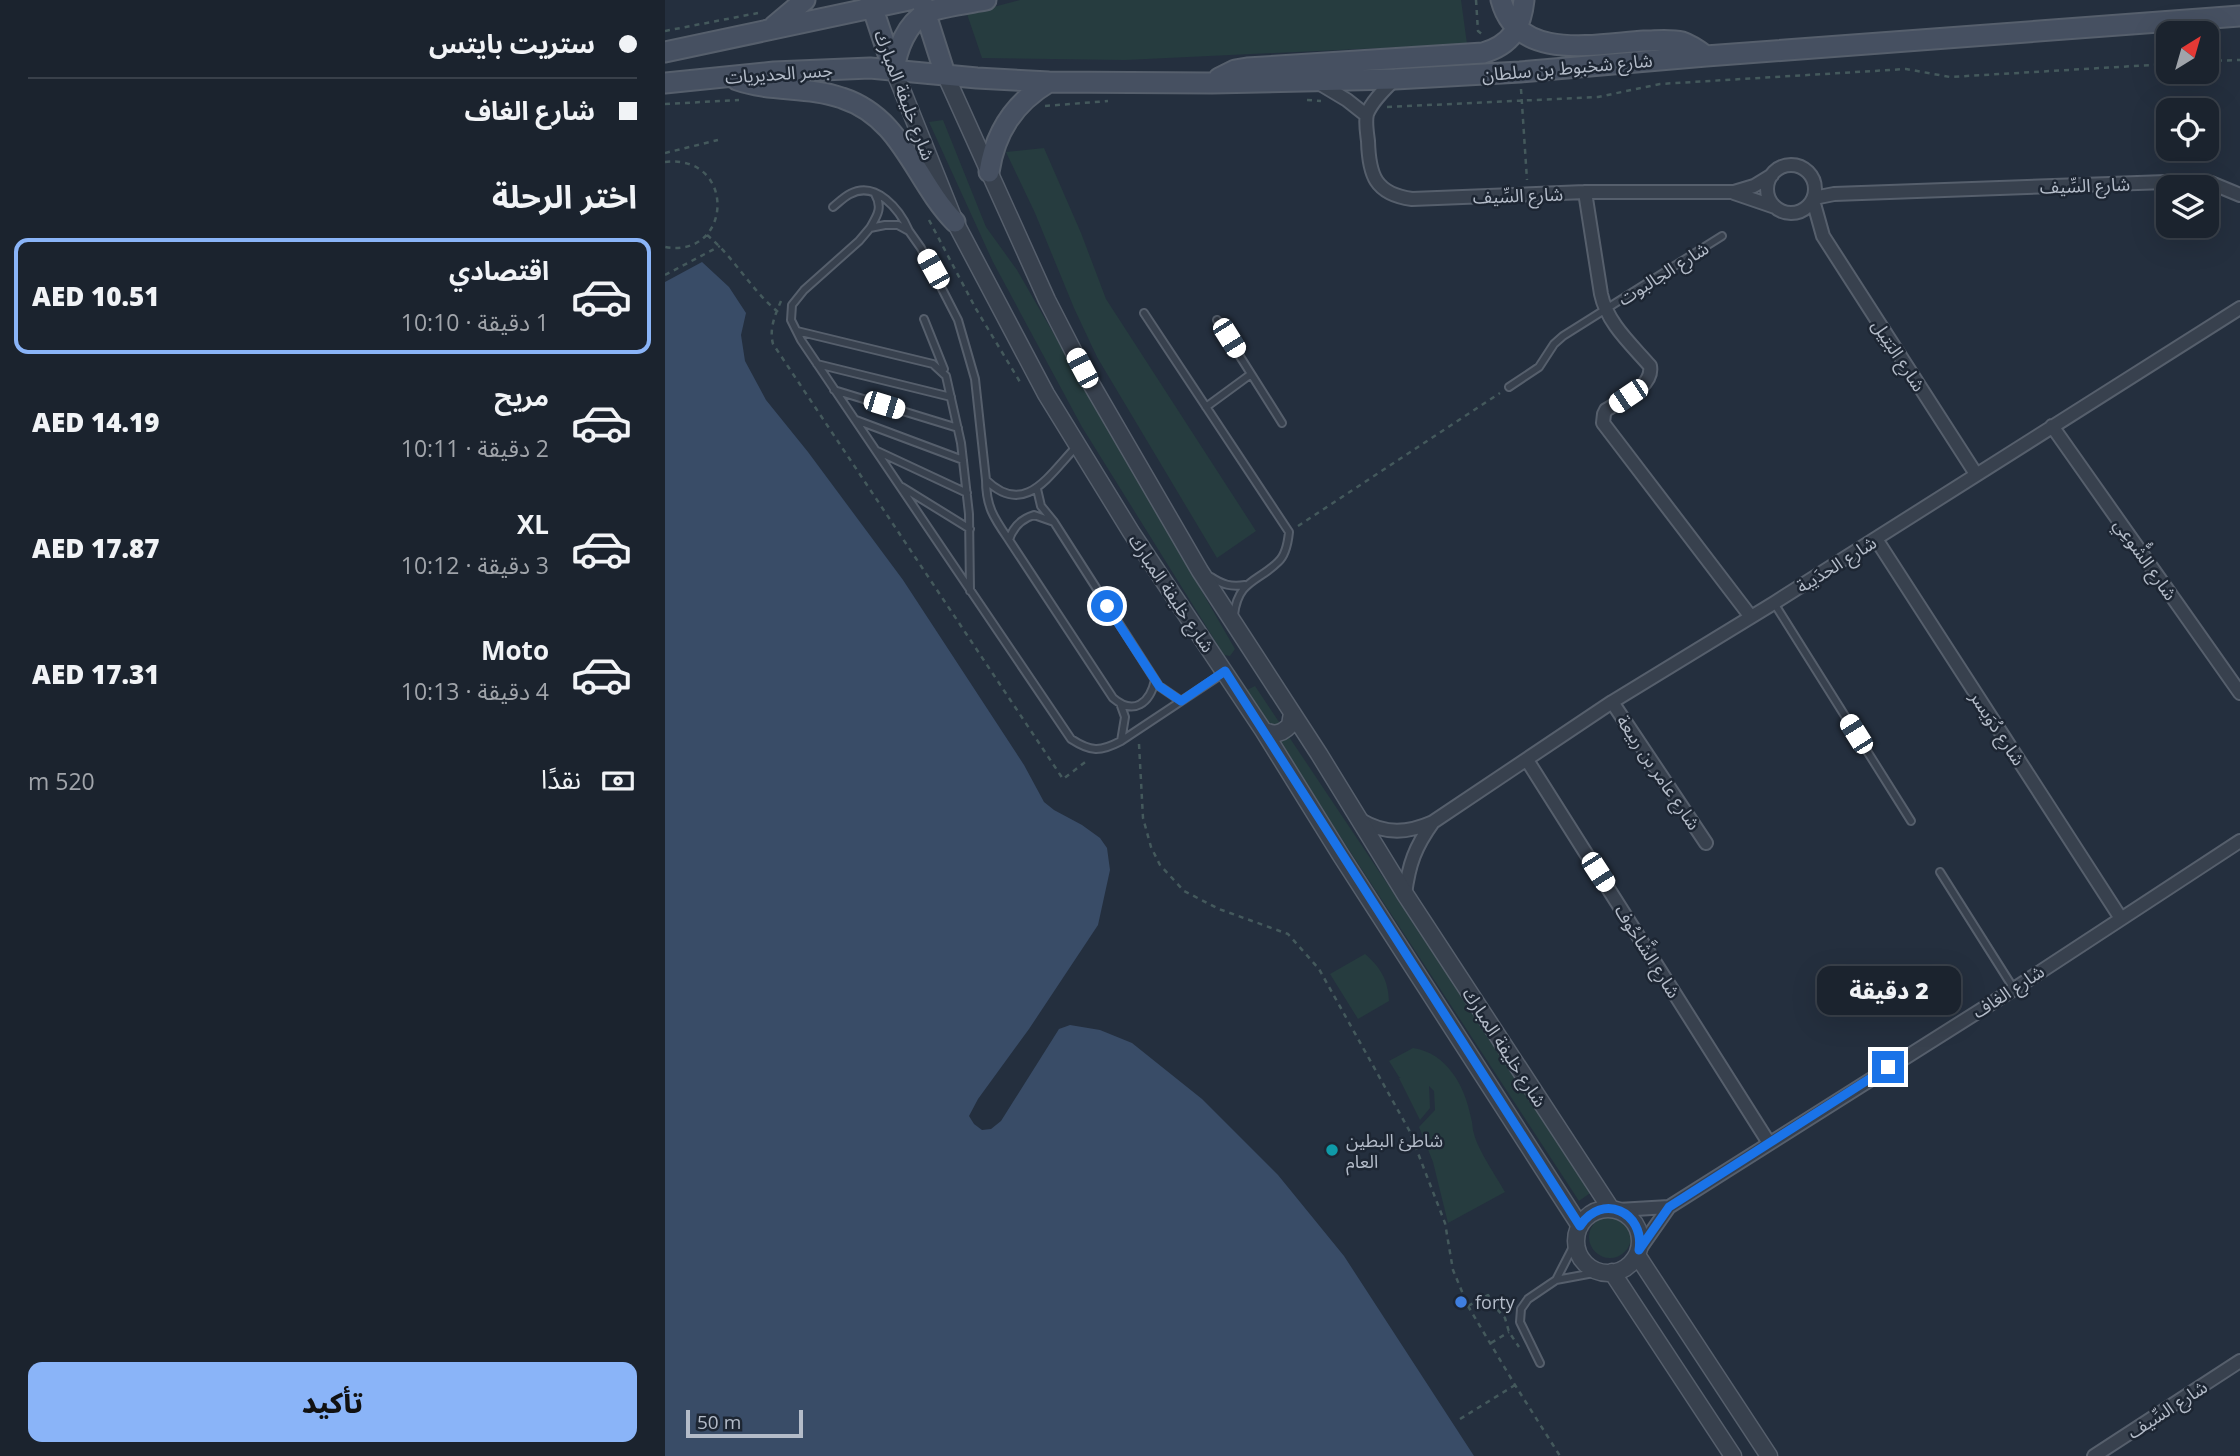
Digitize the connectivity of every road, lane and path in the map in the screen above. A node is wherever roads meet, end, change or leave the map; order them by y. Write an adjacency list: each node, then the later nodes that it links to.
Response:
1 (806, 0): 11 (main road)
2 (909, 0): 7 (main road)
3 (985, 0): 8 (main road)
4 (1476, 0): 12 (path)
5 (1500, 0): 10 (main road)
6 (1524, 0): 10 (main road)
7 (871, 4): 11 (main road); 18 (main road, شارع خليفة المبارك)
8 (924, 6): 18 (main road); 20 (main road, شارع خليفة المبارك)
9 (2240, 16): 14 (main road, شارع شخبوط بن سلطان)
10 (1516, 28): 12 (main road); 14 (main road)
11 (771, 29): 13 (main road)
12 (1498, 49): 26 (main road)
13 (665, 52)
14 (1706, 56): 19 (main road, شارع شخبوط بن سلطان)
15 (2240, 60): 16 (path)
16 (2219, 61)
17 (2156, 65): 28 (path)
18 (894, 70): 20 (main road, شارع شخبوط بن سلطان); 21 (main road, جسر الحديريات); 50 (street, شارع خليفة المبارك)
19 (1520, 72): 22 (main road, شارع شخبوط بن سلطان); 28 (path)
20 (945, 74): 23 (main road, شارع شخبوط بن سلطان); 36 (street, شارع خليفة المبارك)
21 (726, 76): 25 (main road, جسر الحديريات); 50 (main road)
22 (1395, 79): 24 (main road, شارع شخبوط بن سلطان); 32 (street)
23 (1049, 82): 26 (main road, شارع شخبوط بن سلطان); 36 (main road)
24 (1316, 82): 26 (main road, شارع شخبوط بن سلطان); 32 (street)
25 (665, 83)
26 (1212, 83)
27 (1303, 100): 30 (path)
28 (1522, 100): 32 (path); 42 (path)
29 (1119, 101): 31 (path)
30 (1329, 101)
31 (1045, 106)
32 (1371, 112): 42 (street, شارع السِّيف)
33 (717, 140): 34 (path)
34 (665, 153)
35 (665, 162): 53 (path)
36 (989, 172): 91 (street, شارع خليفة المبارك)
37 (1772, 175): 38 (street); 40 (street, شارع السِّيف); 47 (street)
38 (1812, 177): 43 (street); 45 (street)
39 (1585, 192): 40 (street, شارع السِّيف); 42 (street, شارع السِّيف); 60 (street, شارع الجالبوت)
40 (1734, 192): 47 (street, شارع السِّيف)
41 (874, 193): 46 (lane); 51 (lane); 52 (lane)
42 (1528, 194)
43 (1844, 194): 44 (street, شارع السِّيف); 45 (street, شارع السِّيف)
44 (2240, 195)
45 (1813, 199): 49 (street); 55 (street, شارع البَتِيل)
46 (832, 207)
47 (1775, 207): 49 (street)
48 (924, 210): 70 (path)
49 (1794, 213): 55 (street, شارع البَتِيل)
50 (955, 222): 78 (street, شارع خليفة المبارك)
51 (870, 228): 52 (lane); 63 (lane)
52 (909, 231): 82 (lane)
53 (707, 235): 56 (path); 57 (path)
54 (1722, 236): 60 (lane, شارع الجالبوت)
55 (1823, 236): 81 (street, شارع البَتِيل)
56 (720, 246): 58 (path); 63 (path)
57 (665, 247)
58 (665, 275)
59 (2240, 308): 76 (street, شارع الحدَيبة)
60 (1605, 310): 69 (lane, شارع الجالبوت); 95 (street, شارع الجالبوت)
61 (1143, 313): 73 (lane)
62 (924, 319): 68 (lane)
63 (791, 320): 65 (lane)
64 (1217, 320): 67 (lane)
65 (797, 331): 66 (lane); 68 (lane)
66 (817, 364): 71 (lane); 72 (lane)
67 (1251, 374): 73 (lane); 75 (lane)
68 (946, 376): 72 (lane)
69 (1509, 387): 88 (path)
70 (1024, 389)
71 (834, 390): 74 (lane); 77 (lane)
72 (951, 397): 77 (lane)
73 (1206, 407): 88 (lane)
74 (854, 419): 79 (lane); 80 (lane)
75 (1282, 424)
76 (2052, 426): 81 (street, شارع الحدَيبة); 99 (street, شارع الشُّوعِي)
77 (958, 428): 80 (lane)
78 (1077, 446): 84 (lane); 97 (street, شارع خليفة المبارك)
79 (875, 450): 83 (lane); 85 (lane)
80 (963, 460): 85 (lane)
81 (1976, 474): 89 (street, شارع الحدَيبة)
82 (986, 480): 84 (lane); 90 (lane)
83 (898, 484): 87 (lane); 93 (lane)
84 (1037, 489): 86 (lane)
85 (967, 493): 87 (lane)
86 (1053, 523): 90 (lane); 98 (lane)
87 (970, 528): 93 (lane)
88 (1289, 532): 92 (lane)
89 (1876, 539): 94 (street, شارع الحدَيبة); 115 (street, شارع دُوَيسر)
90 (1009, 540): 102 (lane)
91 (1200, 571): 92 (lane); 96 (street, شارع خليفة المبارك)
92 (1245, 585): 96 (lane)
93 (970, 591): 106 (lane)
94 (1774, 603): 95 (street, شارع الحدَيبة); 109 (lane)
95 (1751, 617): 101 (street, شارع الحدَيبة)
96 (1233, 624): 103 (street, شارع خليفة المبارك)
97 (1225, 671): 100 (lane); 105 (street, شارع خليفة المبارك)
98 (1155, 680): 100 (lane); 102 (lane)
99 (2240, 693)
100 (1181, 701): 104 (lane)
101 (1612, 702): 107 (street, شارع الحدَيبة); 112 (street, شارع عامر بن ربيعة)
102 (1120, 704): 106 (lane)
103 (1291, 713): 105 (street); 108 (street, شارع خليفة المبارك)
104 (1139, 730): 106 (lane); 124 (path)
105 (1263, 730): 120 (street, شارع خليفة المبارك)
106 (1121, 741)
107 (1527, 760): 110 (street, شارع الحدَيبة); 117 (street, شارع الشَّاحُوف)
108 (1361, 820): 110 (street, شارع الحدَيبة); 114 (street, شارع خليفة المبارك)
109 (1911, 821)
110 (1433, 822): 114 (street, شارع الحدَيبة)
111 (2240, 841): 115 (street, شارع الغاف)
112 (1706, 843)
113 (1940, 872): 116 (lane)
114 (1405, 894): 119 (street, شارع خليفة المبارك)
115 (2120, 917): 116 (street, شارع الغاف)
116 (2014, 989): 117 (street, شارع الغاف)
117 (1769, 1143): 118 (street, شارع الغاف)
118 (1669, 1207): 119 (street, شارع الغاف); 121 (street, شارع الغاف)
119 (1614, 1210): 120 (street); 121 (street)
120 (1578, 1233): 122 (street); 123 (lane)
121 (1638, 1253): 122 (street); 134 (street)
122 (1605, 1272): 123 (lane); 133 (street)
123 (1556, 1280): 129 (lane)
124 (1468, 1306): 125 (path); 126 (path)
125 (1509, 1332): 126 (path); 127 (path)
126 (1490, 1344): 130 (path)
127 (1523, 1353)
128 (2240, 1361): 135 (street, شارع السِّيف)
129 (1540, 1363)
130 (1515, 1385): 131 (path); 132 (path)
131 (1460, 1419)
132 (1560, 1456)
133 (1733, 1456)
134 (1769, 1456)
135 (2094, 1456)

